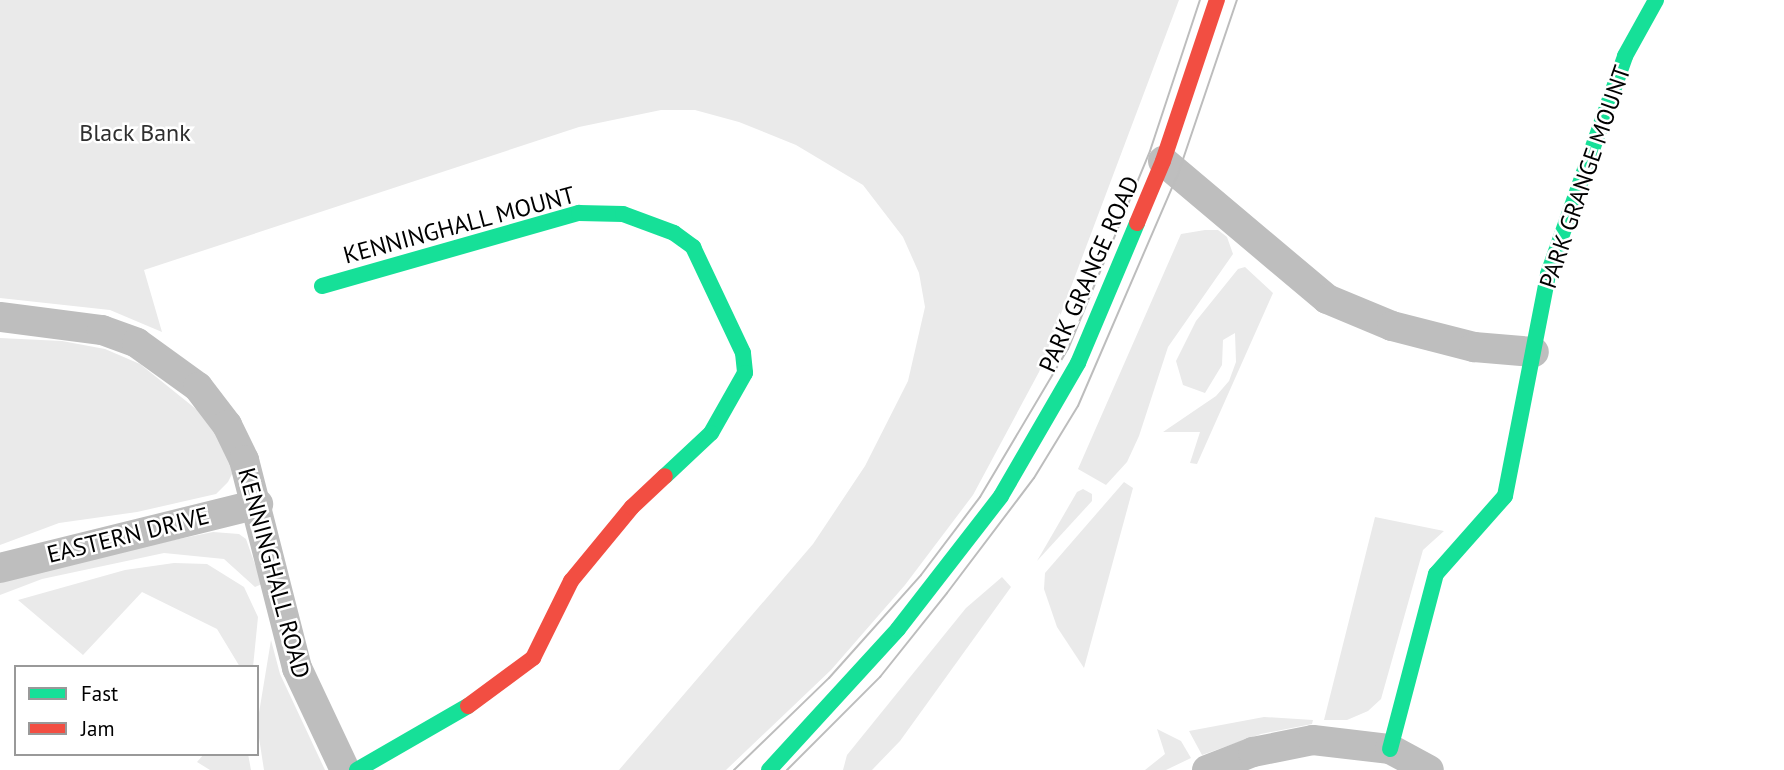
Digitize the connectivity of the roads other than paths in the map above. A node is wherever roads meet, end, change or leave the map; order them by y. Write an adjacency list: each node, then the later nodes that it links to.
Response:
1 (1217, 0): 3 (street, PARK GRANGE ROAD)
2 (1656, 0): 6 (street, PARK GRANGE MOUNT)
3 (1163, 161): 6 (street); 10 (street, PARK GRANGE ROAD)
4 (322, 286): 12 (street, KENNINGHALL MOUNT)
5 (0, 317): 7 (street, KENNINGHALL ROAD)
6 (1534, 352): 9 (street, PARK GRANGE MOUNT)
7 (258, 504): 8 (street, EASTERN DRIVE); 11 (street, KENNINGHALL ROAD)
8 (0, 568)
9 (1390, 749): 13 (street); 14 (street)
10 (781, 766)
11 (345, 770)
12 (357, 770)
13 (1207, 770)
14 (1429, 770)

